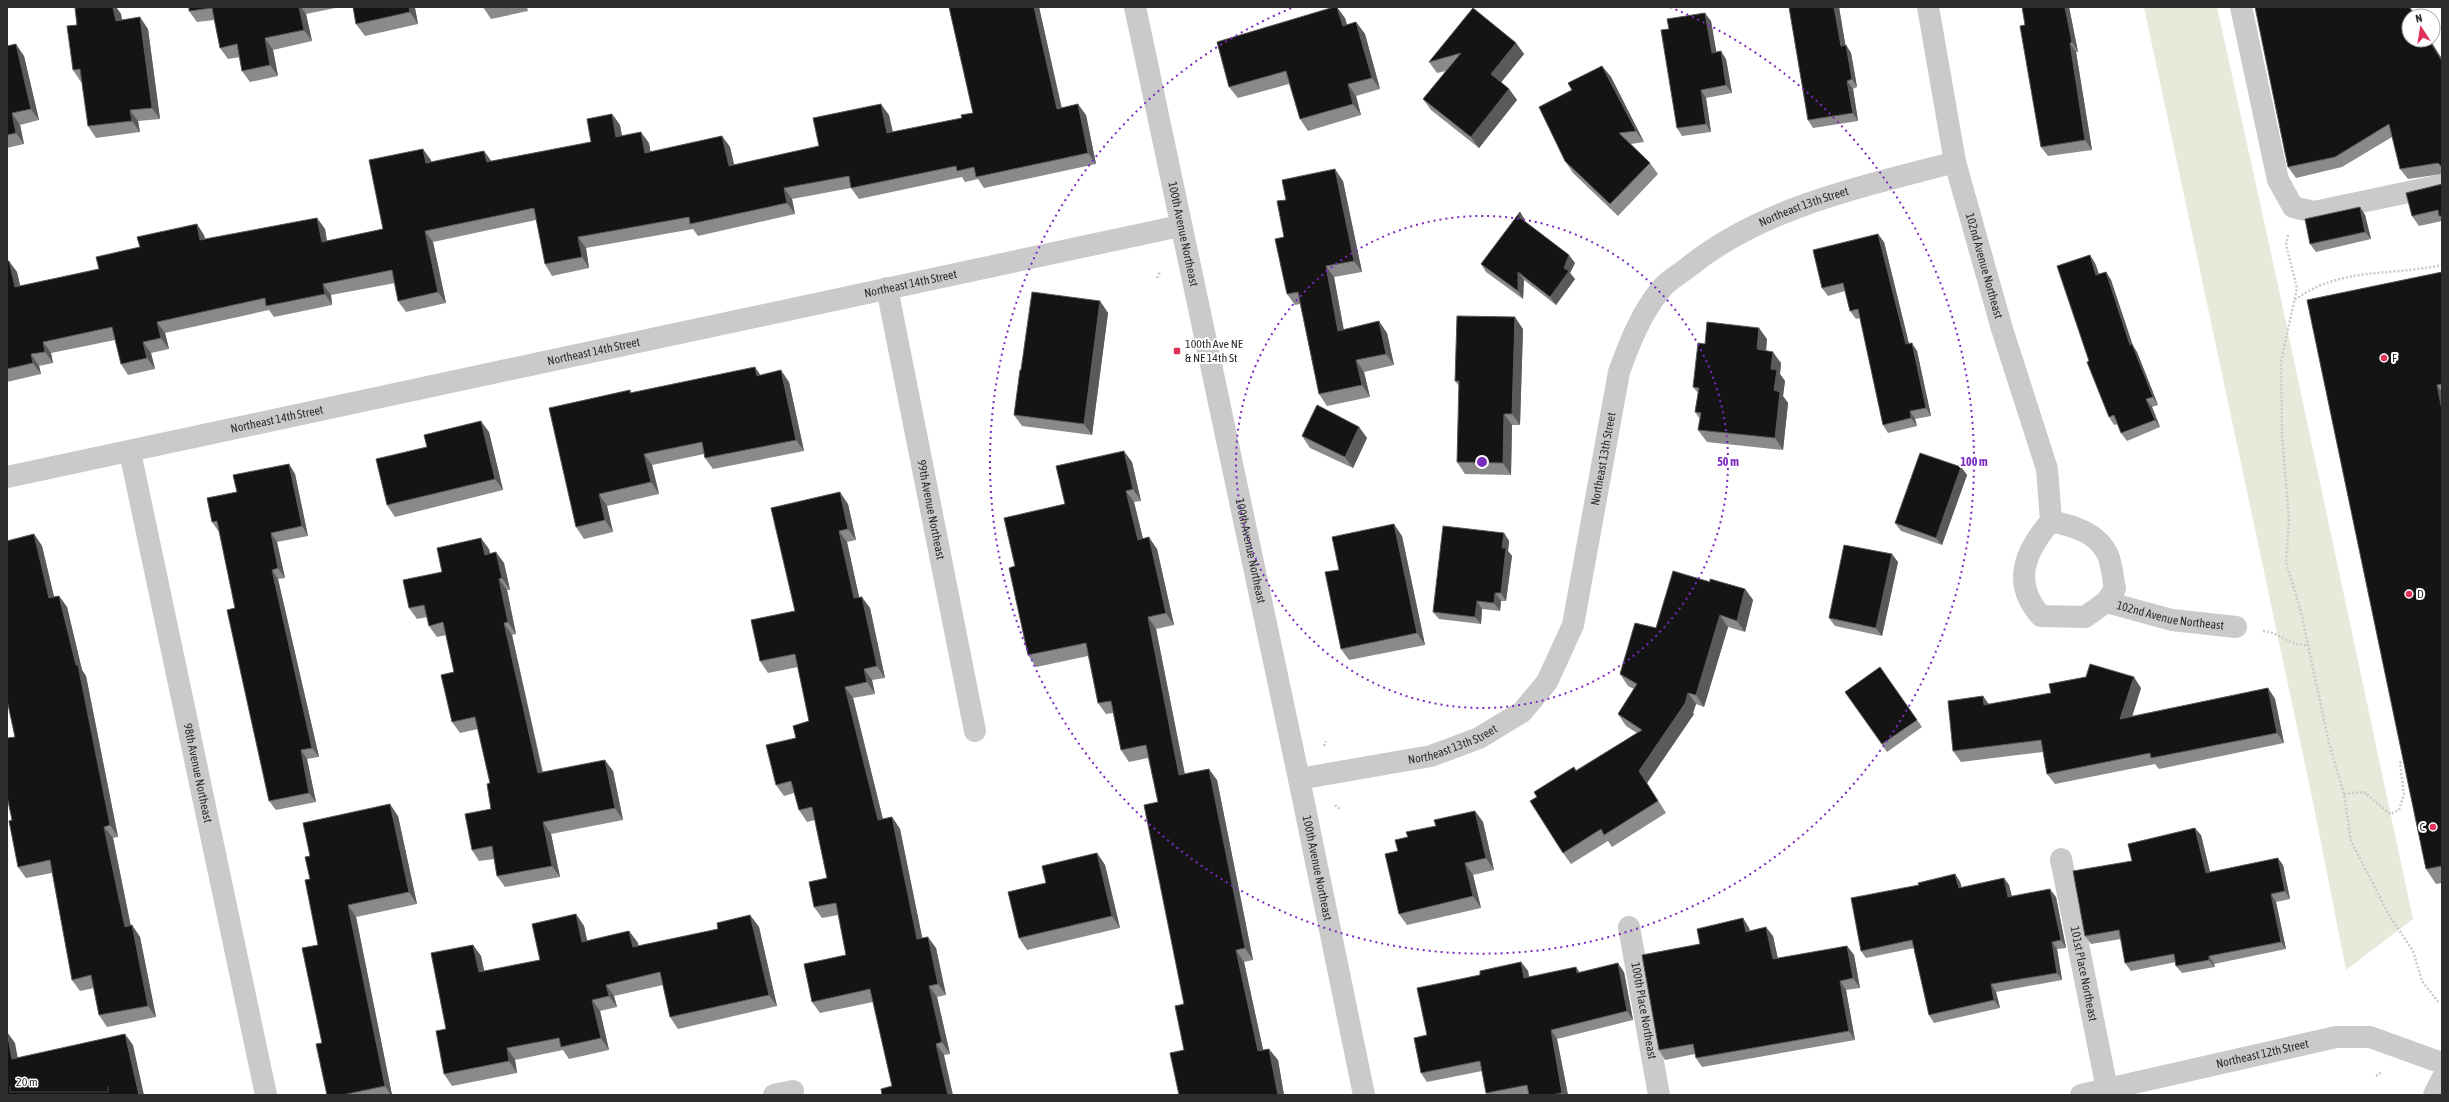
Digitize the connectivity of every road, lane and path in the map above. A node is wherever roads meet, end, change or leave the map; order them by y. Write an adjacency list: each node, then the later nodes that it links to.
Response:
1 (1135, 7): 7 (street, 100th Avenue Northeast)
2 (1928, 7): 4 (street, 102nd Avenue Northeast)
3 (2241, 7): 6 (street)
4 (1955, 162): 15 (street, 102nd Avenue Northeast); 21 (street, Northeast 13th Street)
5 (2442, 185): 6 (street)
6 (2293, 207): 12 (path)
7 (1180, 226): 11 (street, Northeast 14th Street); 21 (street, 100th Avenue Northeast)
8 (2442, 265): 12 (path)
9 (1160, 272): 10 (path)
10 (1157, 278)
11 (887, 288): 13 (street, Northeast 14th Street); 19 (street, 99th Avenue Northeast)
12 (2294, 300): 18 (path)
13 (130, 452): 14 (street, Northeast 14th Street); 33 (street, 98th Avenue Northeast)
14 (7, 477)
15 (2051, 521): 16 (street, 102nd Avenue Northeast); 16 (street, 102nd Avenue Northeast)
16 (2106, 602): 17 (street, 102nd Avenue Northeast)
17 (2236, 627): 18 (path)
18 (2309, 645): 22 (path)
19 (975, 731)
20 (2411, 755): 22 (path)
21 (1299, 779): 34 (street, 100th Avenue Northeast)
22 (2344, 794): 27 (path)
23 (1334, 805): 24 (path)
24 (1340, 809)
25 (2061, 859): 32 (street, 101st Place Northeast)
26 (1629, 927): 35 (street, 100th Place Northeast)
27 (2439, 1003)
28 (2442, 1063): 32 (street, Northeast 12th Street)
29 (2383, 1072): 30 (path)
30 (2376, 1076)
31 (2442, 1079): 37 (street)
32 (2108, 1089): 36 (street, Northeast 12th Street)
33 (266, 1095)
34 (1364, 1095)
35 (1659, 1095)
36 (2081, 1095)
37 (2434, 1095)

